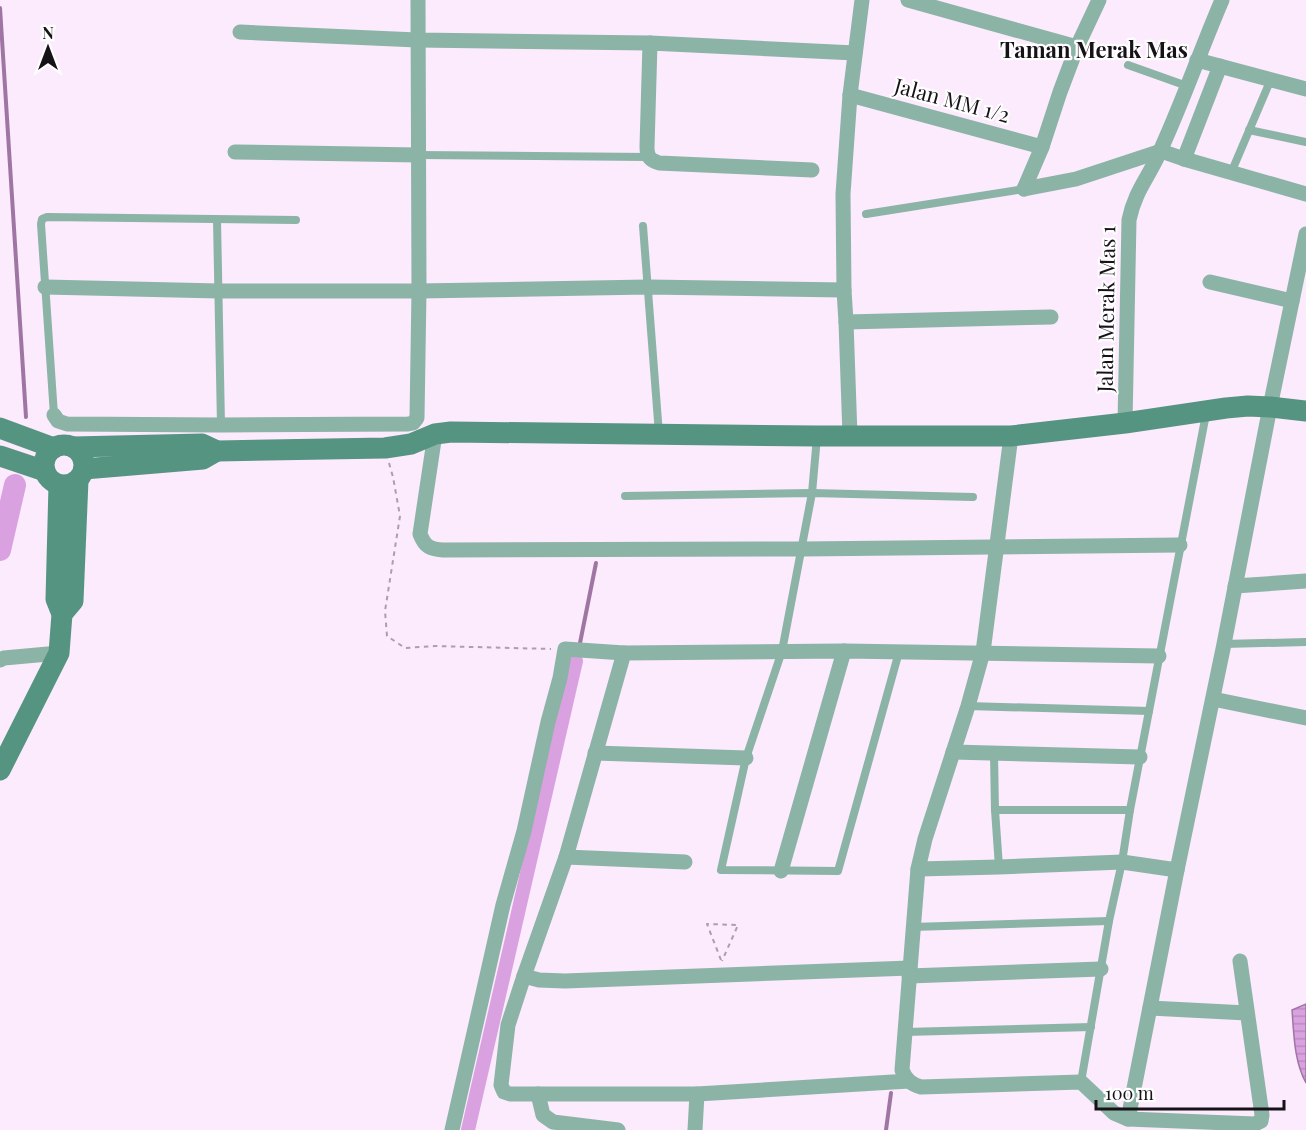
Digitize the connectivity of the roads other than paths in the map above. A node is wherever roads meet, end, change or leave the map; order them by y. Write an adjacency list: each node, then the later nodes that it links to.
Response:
1 (418, 0): 7 (street)
2 (862, 0): 10 (street)
3 (909, 0): 9 (street)
4 (1099, 0): 9 (street)
5 (1222, 0): 11 (street, Jalan Merak Mas 1)
6 (240, 32): 7 (street)
7 (417, 40): 8 (street); 23 (street)
8 (650, 43): 10 (street); 24 (street)
9 (1077, 47): 20 (street)
10 (855, 53): 17 (street)
11 (1197, 60): 13 (street); 16 (street, Jalan Merak Mas 1)
12 (1128, 65): 16 (lane)
13 (1220, 66): 14 (street); 25 (street)
14 (1271, 79): 15 (street); 18 (lane)
15 (1304, 83)
16 (1187, 86): 21 (street, Jalan Merak Mas 1)
17 (850, 95): 20 (street, Jalan MM 1/2); 38 (street)
18 (1249, 130): 19 (lane); 27 (lane)
19 (1306, 142)
20 (1042, 147): 28 (street)
21 (1161, 151): 25 (street); 28 (street); 48 (street, Jalan Merak Mas 1)
22 (235, 152): 23 (street)
23 (418, 155): 24 (lane); 40 (street)
24 (648, 157): 26 (street)
25 (1184, 159): 27 (street)
26 (812, 170)
27 (1231, 173): 29 (street)
28 (1024, 189): 30 (lane)
29 (1306, 194)
30 (866, 214)
31 (217, 220): 32 (lane); 36 (lane); 39 (lane)
32 (296, 220)
33 (643, 226): 37 (lane)
34 (1306, 234): 41 (street)
35 (1210, 282): 41 (street)
36 (45, 287): 39 (street); 47 (lane)
37 (648, 287): 38 (street); 40 (street); 52 (lane)
38 (844, 290): 43 (street)
39 (219, 291): 40 (street); 49 (lane)
40 (419, 291): 49 (street)
41 (1292, 301): 44 (street)
42 (1051, 317): 43 (street)
43 (846, 322): 54 (street)
44 (1270, 407): 45 (street); 46 (street); 67 (street)
45 (1206, 411): 48 (street); 63 (lane)
46 (1306, 411)
47 (54, 415): 49 (street)
48 (1125, 423): 55 (street)
49 (221, 425)
50 (0, 428): 56 (street)
51 (435, 434): 52 (street); 57 (street); 65 (street)
52 (660, 435): 53 (street)
53 (817, 436): 54 (street); 60 (lane)
54 (850, 436): 55 (street)
55 (1011, 436): 64 (street)
56 (63, 447): 57 (street); 59 (street); 59 (street)
57 (217, 451): 59 (street)
58 (0, 456): 59 (street)
59 (66, 476): 75 (street)
60 (812, 494): 61 (lane); 62 (lane); 65 (lane)
61 (625, 496)
62 (973, 497)
63 (1180, 545): 64 (street); 76 (lane)
64 (997, 547): 65 (street); 74 (street)
65 (802, 549): 70 (lane)
66 (1306, 578): 67 (street)
67 (1235, 586): 69 (street)
68 (1306, 642): 69 (lane)
69 (1224, 644): 78 (street)
70 (782, 651): 71 (street); 73 (street); 86 (lane)
71 (843, 651): 72 (street); 96 (street)
72 (900, 651): 74 (street); 96 (lane)
73 (624, 652): 83 (street); 112 (street)
74 (983, 652): 76 (street); 79 (street)
75 (59, 653): 77 (street); 87 (street)
76 (1159, 656): 80 (lane)
77 (0, 660)
78 (1213, 699): 81 (street); 95 (street)
79 (968, 706): 80 (lane); 82 (street)
80 (1149, 711): 85 (lane)
81 (1306, 718)
82 (953, 752): 84 (street); 94 (street)
83 (595, 753): 86 (street); 90 (street)
84 (994, 754): 85 (street); 88 (lane)
85 (1140, 757): 89 (lane)
86 (746, 758): 96 (lane)
87 (0, 770)
88 (995, 810): 89 (lane); 93 (lane)
89 (1130, 810): 92 (lane)
90 (566, 857): 91 (street); 102 (street)
91 (685, 861)
92 (1122, 861): 93 (street); 95 (street); 97 (lane)
93 (999, 867): 94 (street)
94 (918, 869): 98 (street)
95 (1177, 870): 103 (street)
96 (781, 871)
97 (1109, 921): 98 (lane); 100 (lane)
98 (912, 927): 101 (street)
99 (1240, 961): 104 (street)
100 (1101, 969): 101 (street); 105 (lane)
101 (909, 972): 102 (street); 106 (street)
102 (524, 976): 109 (street)
103 (1150, 1008): 104 (street); 111 (street)
104 (1247, 1013): 111 (street)
105 (1091, 1027): 106 (lane); 108 (lane)
106 (905, 1032): 107 (street)
107 (909, 1081): 108 (street); 110 (street)
108 (1081, 1082): 111 (street)
109 (538, 1094): 110 (street); 113 (street)
110 (697, 1094): 114 (street)
111 (1128, 1119)
112 (452, 1130)
113 (618, 1130)
114 (694, 1130)

